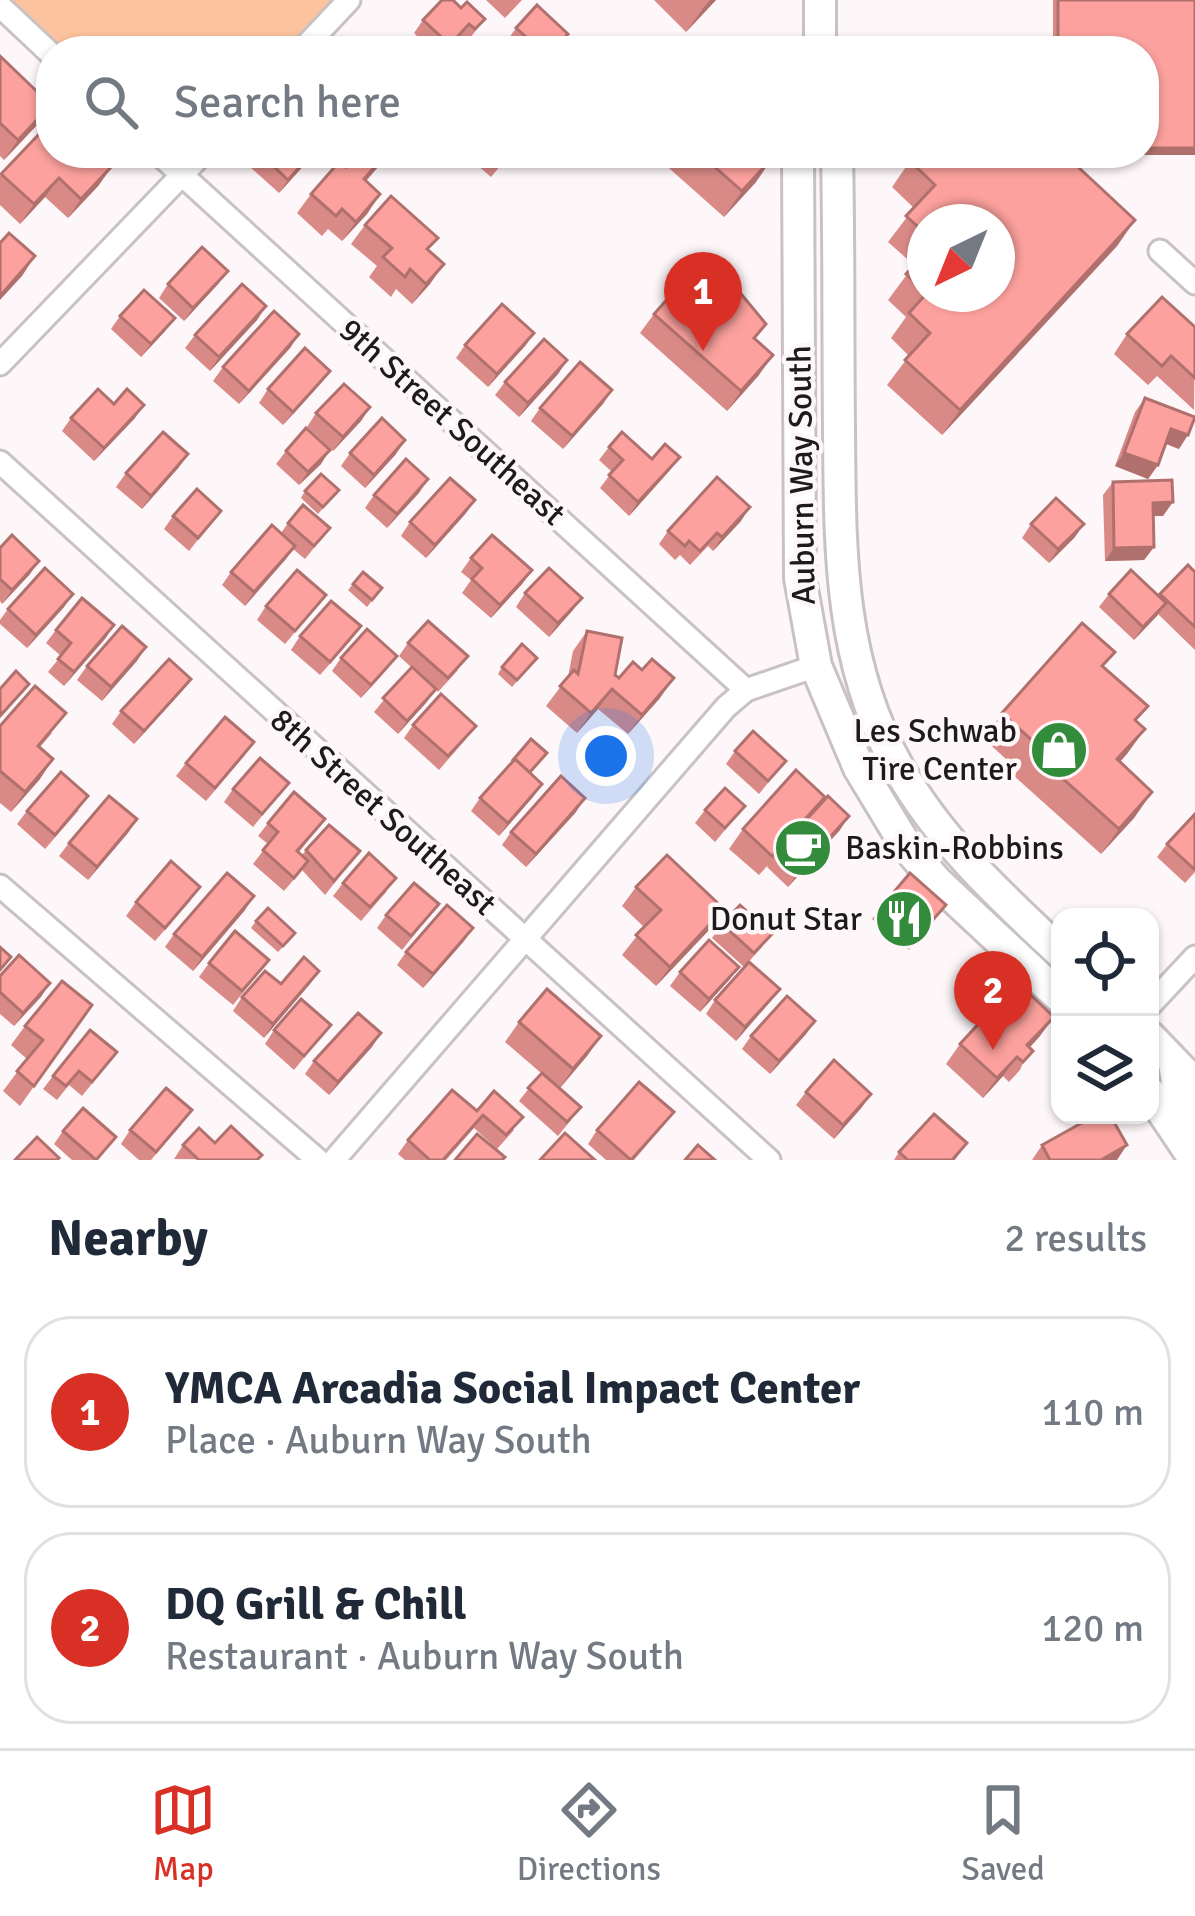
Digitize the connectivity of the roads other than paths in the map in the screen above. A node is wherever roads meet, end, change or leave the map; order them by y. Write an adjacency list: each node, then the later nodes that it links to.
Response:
1 (349, 0): 4 (street)
2 (820, 0): 5 (main road)
3 (0, 6): 6 (street)
4 (315, 36)
5 (820, 36)
6 (36, 40)
7 (174, 168): 11 (street, 9th Street Southeast)
8 (188, 168): 11 (street)
9 (798, 168): 17 (main road, Auburn Way South)
10 (837, 168): 16 (main road, Auburn Way South)
11 (182, 175): 14 (street); 18 (street, 9th Street Southeast)
12 (1160, 250): 13 (street)
13 (1195, 284)
14 (0, 364)
15 (0, 461): 20 (street, 8th Street Southeast)
16 (852, 654): 17 (main road); 21 (main road, Auburn Way South)
17 (817, 666): 18 (street); 23 (main road, Auburn Way South)
18 (746, 690): 20 (street)
19 (0, 886): 30 (street)
20 (524, 940): 31 (street); 32 (street, 8th Street Southeast)
21 (1051, 943)
22 (1195, 957): 24 (street)
23 (1051, 989)
24 (1159, 995)
25 (1159, 1045): 26 (main road)
26 (1173, 1060): 27 (main road); 29 (main road)
27 (1195, 1084)
28 (1159, 1106): 33 (main road)
29 (1195, 1118)
30 (318, 1160)
31 (334, 1160)
32 (769, 1160)
33 (1195, 1160)

